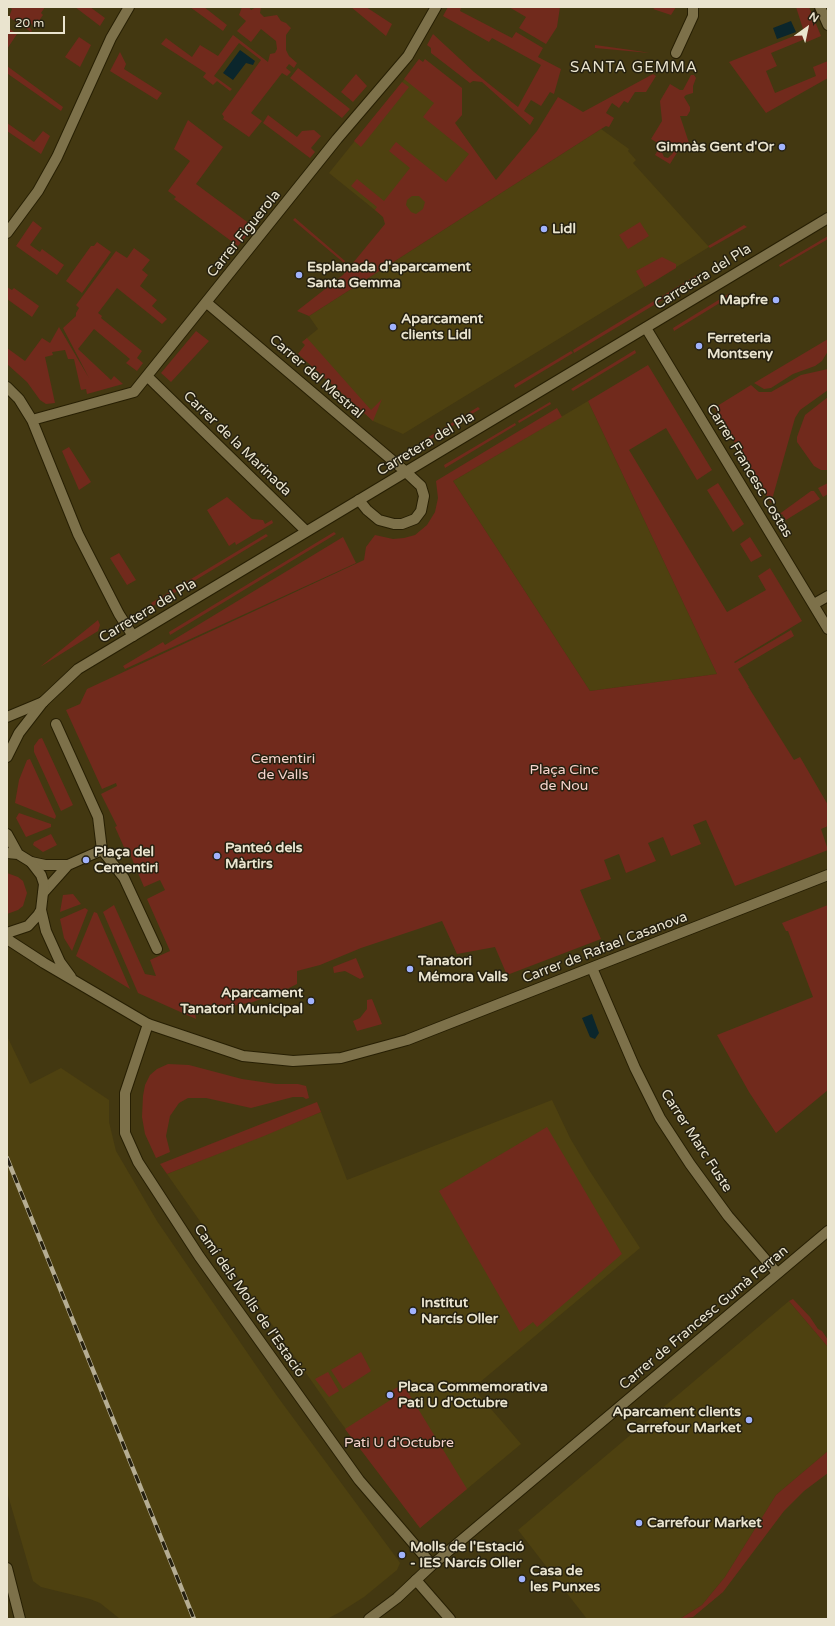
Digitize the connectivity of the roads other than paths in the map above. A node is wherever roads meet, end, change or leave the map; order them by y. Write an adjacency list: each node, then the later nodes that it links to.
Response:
1 (129, 7): 8 (street)
2 (436, 7): 9 (street, Carrer Figuerola)
3 (693, 7): 6 (street)
4 (820, 7): 5 (street)
5 (828, 25)
6 (676, 53)
7 (828, 218): 10 (street, Carretera del Pla)
8 (7, 233)
9 (207, 303): 11 (street, Carrer Figuerola); 14 (street, Carrer del Mestral)
10 (646, 328): 14 (street, Carretera del Pla); 18 (street, Carrer Francesc Costas)
11 (148, 377): 13 (street, Carrer Figuerola); 16 (street, Carrer de la Marinada)
12 (7, 387): 13 (street)
13 (32, 420): 20 (street)
14 (406, 472): 15 (street, Carretera del Pla); 15 (street, Carrer del Mestral)
15 (359, 500): 16 (street, Carretera del Pla)
16 (306, 531): 20 (street, Carretera del Pla)
17 (828, 596): 18 (street)
18 (814, 604): 19 (street, Carrer Francesc Costas)
19 (828, 629)
20 (133, 636): 21 (street, Carretera del Pla)
21 (43, 702): 22 (street, Carretera del Pla); 24 (street, Carretera del Pla)
22 (7, 717)
23 (56, 724): 26 (street)
24 (7, 758)
25 (7, 834): 28 (street)
26 (102, 850): 30 (street); 36 (street)
27 (7, 853): 28 (street)
28 (18, 854): 29 (street)
29 (31, 862): 30 (street); 32 (street)
30 (68, 865): 32 (street)
31 (828, 875): 37 (street, Carrer de Rafael Casanova)
32 (43, 893): 33 (street)
33 (41, 910): 34 (street); 38 (street)
34 (7, 933)
35 (7, 939): 38 (street, Carrer de Rafael Casanova)
36 (157, 949)
37 (592, 968): 39 (street, Carrer de Rafael Casanova); 41 (street, Carrer Marc Fuste)
38 (74, 981): 39 (street, Carrer de Rafael Casanova)
39 (148, 1024): 42 (street, Camí dels Molls de l'Estació)
40 (828, 1231): 41 (street, Carrer de Francesc Gumà Ferran)
41 (777, 1273): 42 (street, Carrer de Francesc Gumà Ferran)
42 (432, 1565): 44 (street, Carrer de Francesc Gumà Ferran)
43 (7, 1568): 45 (street)
44 (416, 1580): 46 (street, Carrer de Francesc Gumà Ferran); 47 (street)
45 (20, 1619)
46 (369, 1619)
47 (450, 1619)

